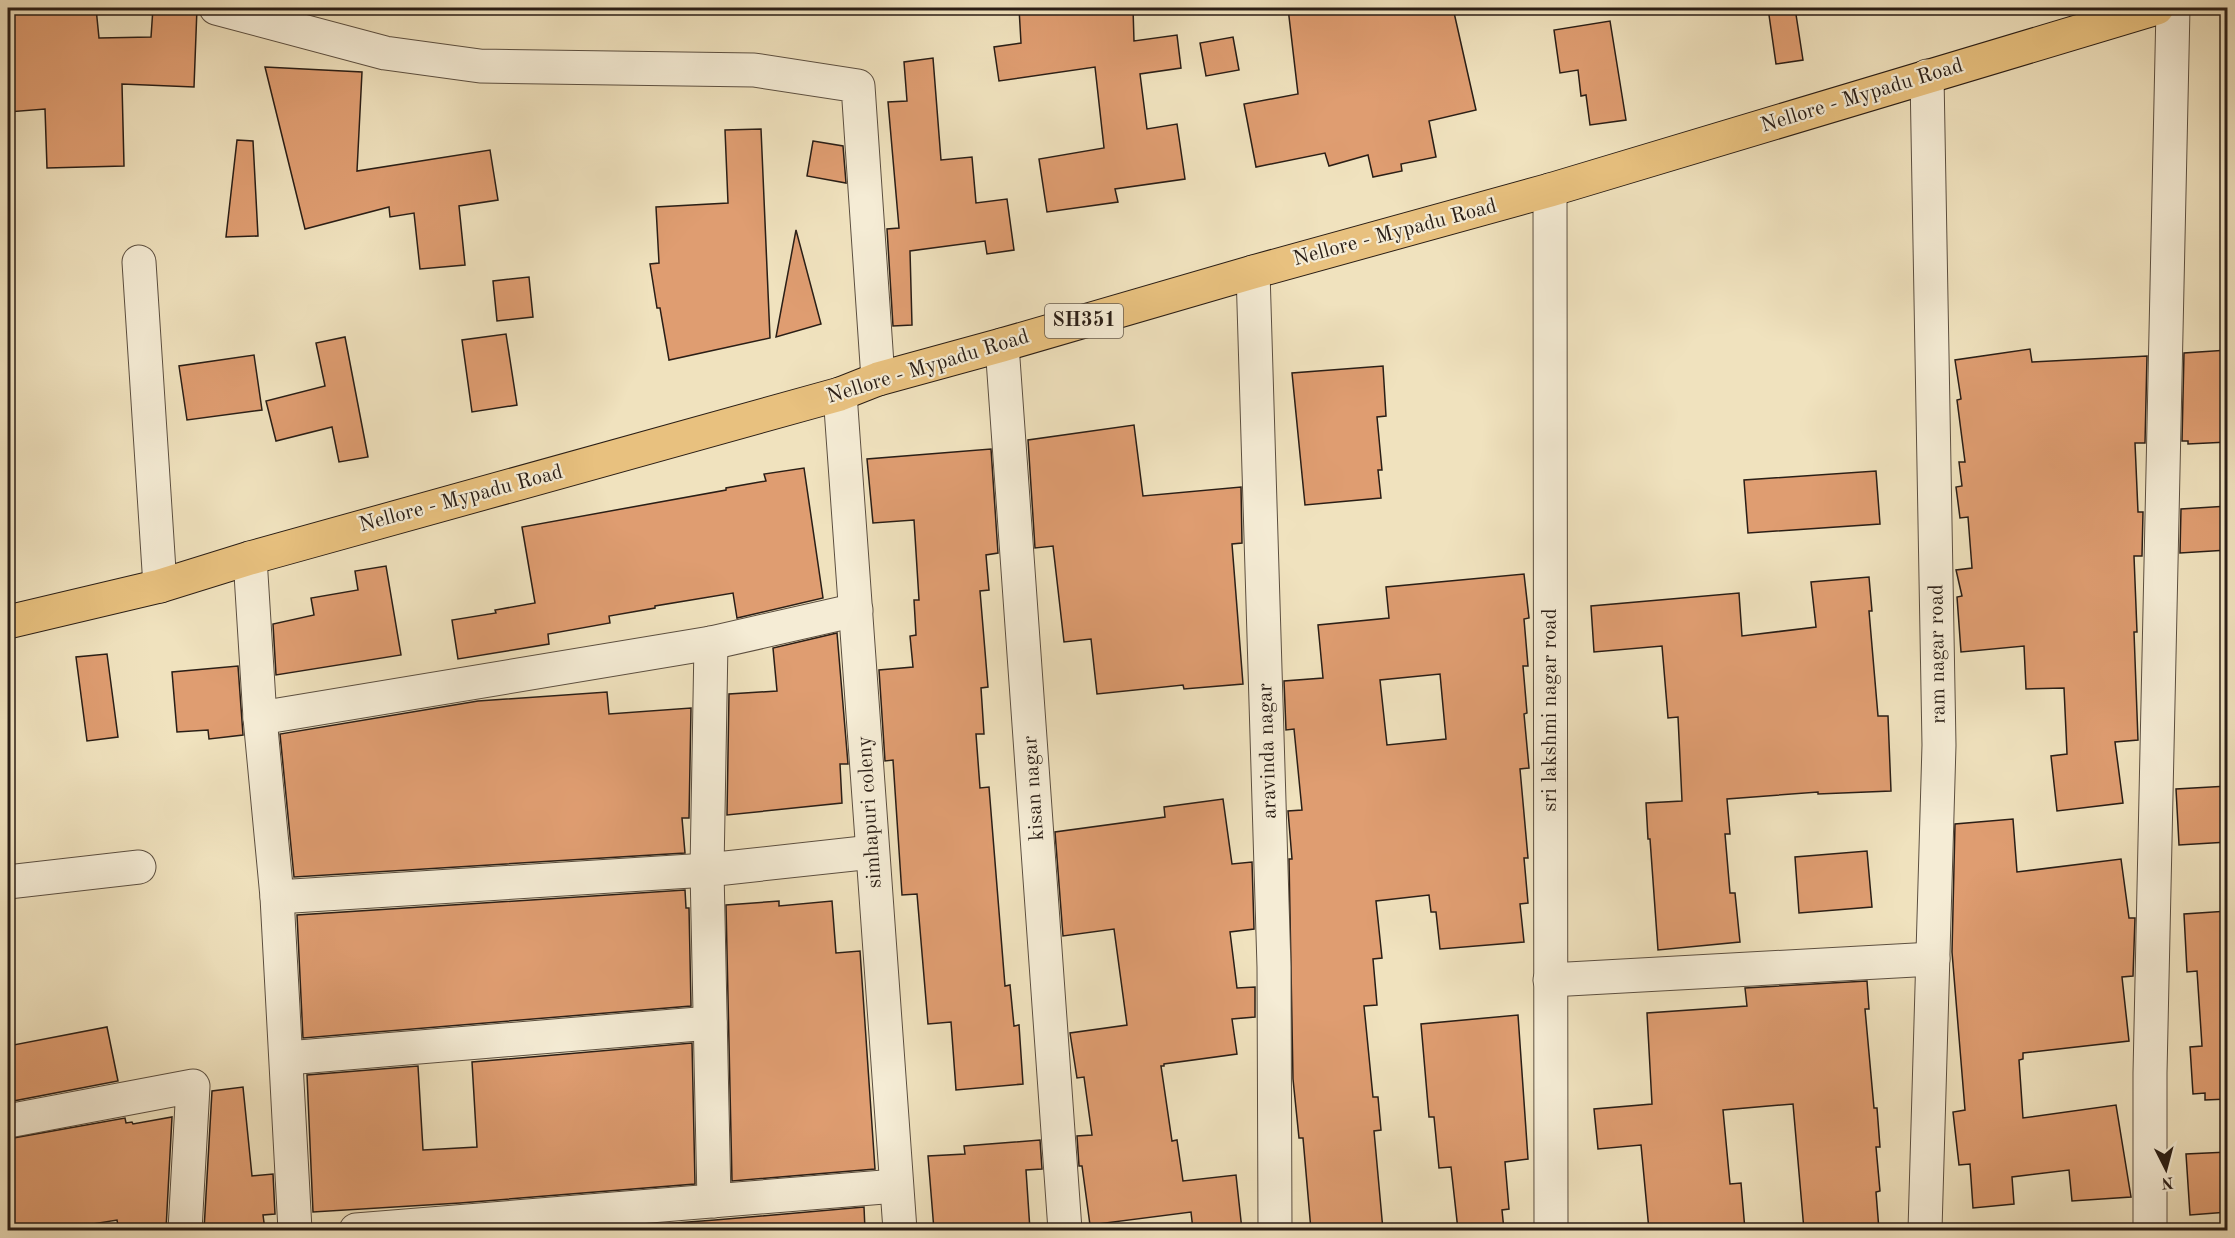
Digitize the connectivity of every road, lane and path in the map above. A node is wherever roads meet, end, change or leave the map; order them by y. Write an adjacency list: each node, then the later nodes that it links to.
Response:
1 (216, 8): 9 (street)
2 (2157, 8): 4 (main road, Nellore - Mypadu Road / SH351)
3 (2173, 8): 37 (street)
4 (1927, 76): 5 (main road, Nellore - Mypadu Road / SH351); 22 (street, ram nagar road)
5 (1550, 190): 7 (main road, Nellore - Mypadu Road / SH351); 23 (street, sri lakshmi nagar road)
6 (140, 262): 12 (street)
7 (1253, 272): 8 (main road, Nellore - Mypadu Road / SH351); 34 (street, aravinda nagar)
8 (1002, 345): 9 (main road, Nellore - Mypadu Road / SH351); 33 (street, kisan nagar)
9 (878, 379): 10 (main road, Nellore - Mypadu Road / SH351)
10 (840, 394): 11 (main road, Nellore - Mypadu Road / SH351); 13 (street, simhapuri coleny)
11 (250, 558): 12 (main road, Nellore - Mypadu Road / SH351); 16 (street)
12 (160, 586): 14 (main road, Nellore - Mypadu Road / SH351)
13 (856, 610): 15 (street); 17 (street, simhapuri coleny)
14 (8, 622)
15 (711, 643): 16 (street); 19 (street)
16 (260, 718): 21 (street)
17 (872, 852): 19 (street); 27 (street, simhapuri coleny)
18 (140, 867): 20 (street)
19 (707, 870): 21 (street); 24 (street)
20 (8, 882)
21 (277, 897): 25 (street)
22 (1933, 959): 23 (street); 36 (street, ram nagar road)
23 (1550, 980): 35 (street, sri lakshmi nagar road)
24 (710, 1023): 25 (street); 28 (street)
25 (287, 1058): 30 (street)
26 (8, 1121): 29 (street)
27 (896, 1185): 28 (street); 32 (street, simhapuri coleny)
28 (714, 1201): 31 (street)
29 (185, 1230)
30 (295, 1230)
31 (356, 1230)
32 (900, 1230)
33 (1065, 1230)
34 (1275, 1230)
35 (1551, 1230)
36 (1925, 1230)
37 (2151, 1230)

